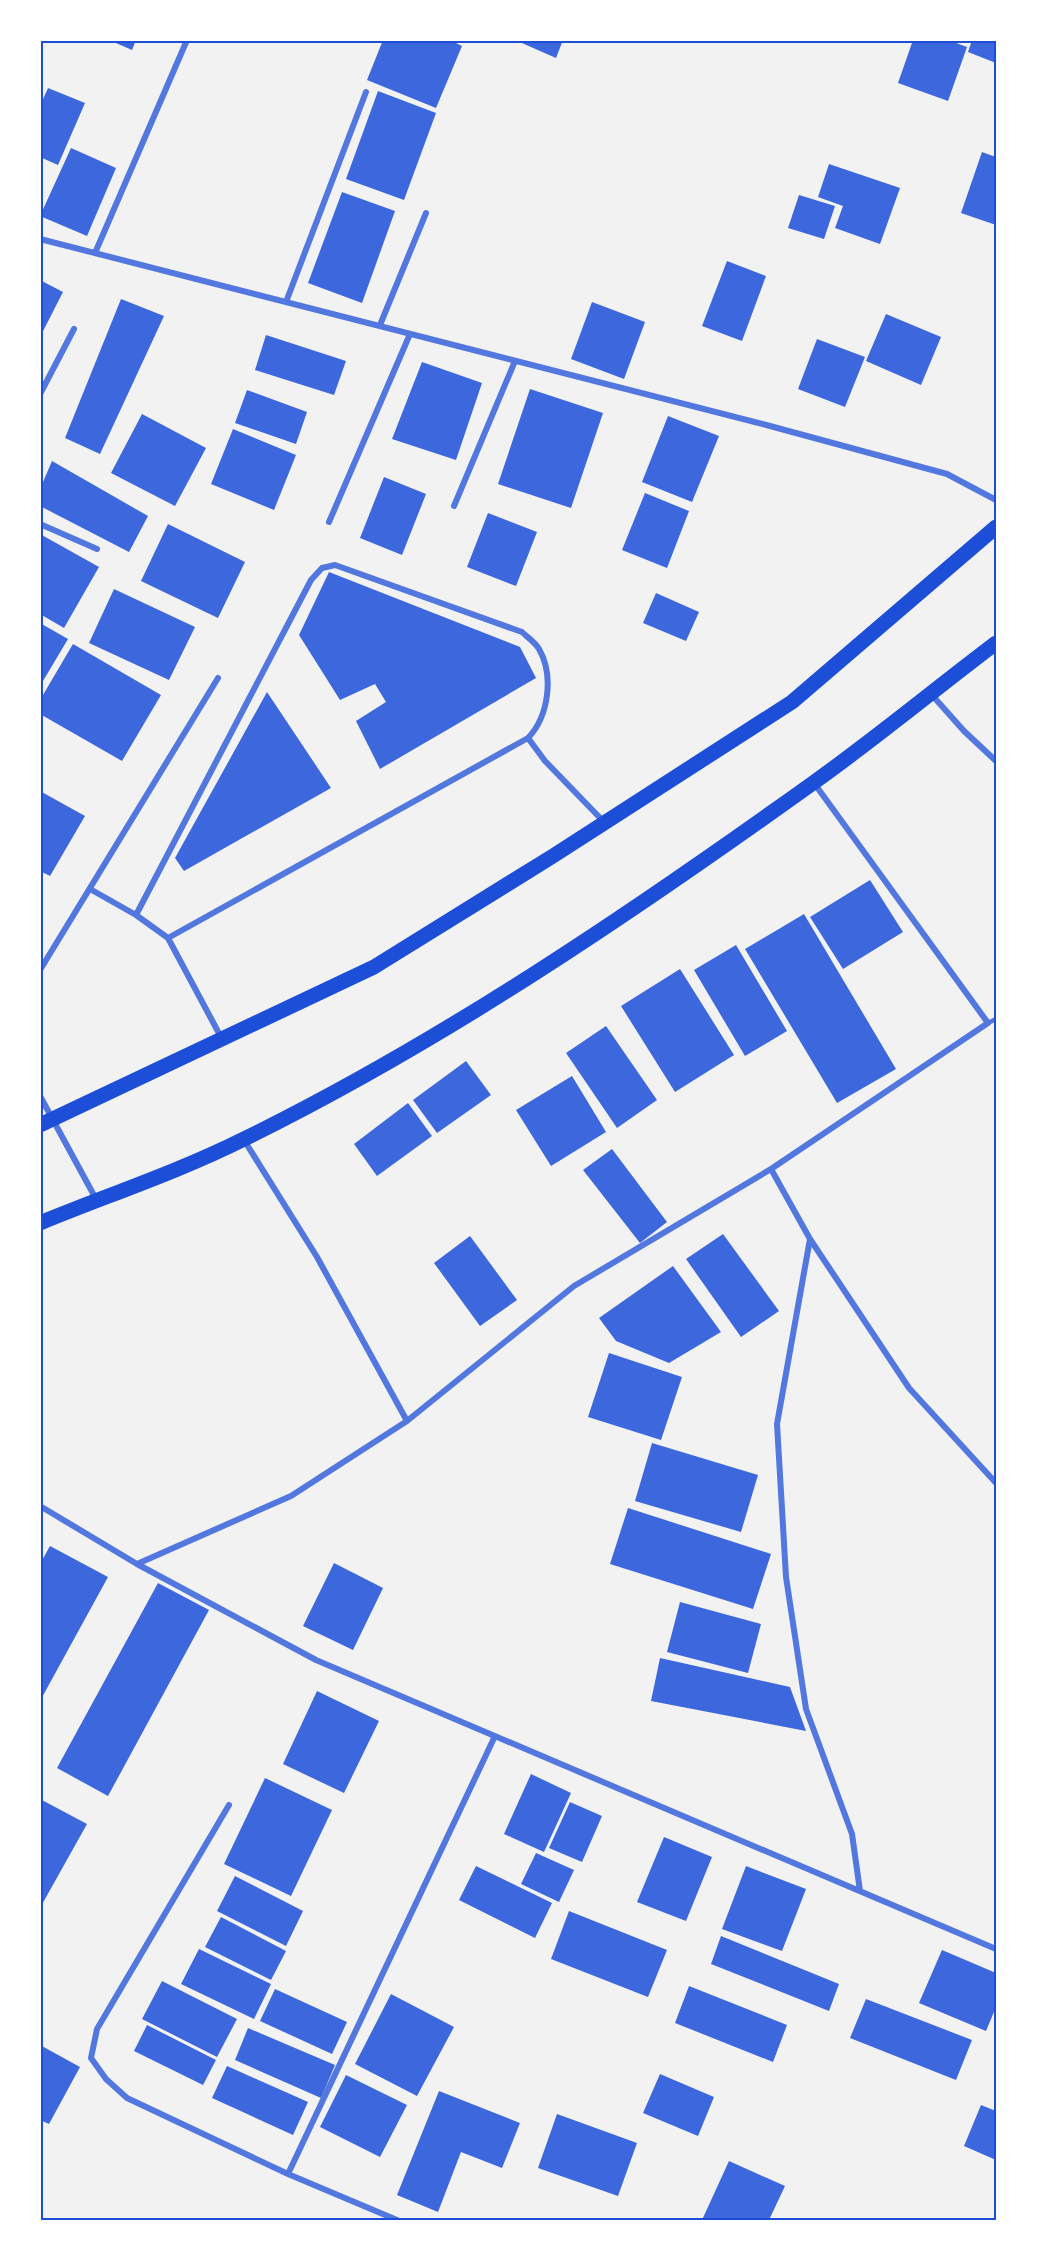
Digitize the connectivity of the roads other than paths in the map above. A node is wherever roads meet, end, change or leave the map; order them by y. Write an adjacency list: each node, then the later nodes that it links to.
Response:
1 (187, 40): 5 (street)
2 (366, 92): 6 (street)
3 (426, 213): 7 (street)
4 (40, 239): 5 (street)
5 (95, 253): 6 (street)
6 (286, 302): 7 (street)
7 (380, 326): 9 (street)
8 (74, 329): 11 (street)
9 (410, 334): 10 (street); 14 (street)
10 (515, 361): 12 (street); 13 (street)
11 (40, 394)
12 (996, 500)
13 (454, 506)
14 (329, 522)
15 (40, 524): 17 (street)
16 (996, 527): 24 (main road)
17 (97, 549)
18 (996, 643): 20 (main road)
19 (218, 678): 25 (street)
20 (930, 693): 22 (street); 23 (main road)
21 (528, 738): 24 (street); 26 (street); 27 (street)
22 (996, 761)
23 (814, 783): 30 (street); 34 (main road)
24 (604, 822): 31 (main road)
25 (90, 890): 26 (street); 28 (street)
26 (136, 915): 27 (street)
27 (168, 938): 31 (street)
28 (40, 970)
29 (996, 1019): 30 (lane)
30 (988, 1023): 35 (street)
31 (223, 1041): 33 (main road)
32 (40, 1096): 33 (street)
33 (48, 1122): 36 (street)
34 (244, 1140): 36 (main road); 39 (street)
35 (771, 1169): 38 (street); 39 (street)
36 (96, 1199): 37 (main road)
37 (40, 1223)
38 (810, 1239): 40 (street); 45 (street)
39 (407, 1421): 42 (street)
40 (996, 1483)
41 (40, 1506): 42 (street)
42 (138, 1564): 43 (street)
43 (495, 1736): 45 (street); 47 (street)
44 (229, 1804): 47 (street)
45 (860, 1891): 46 (street)
46 (996, 1949)
47 (288, 2174): 48 (street)
48 (396, 2220)

